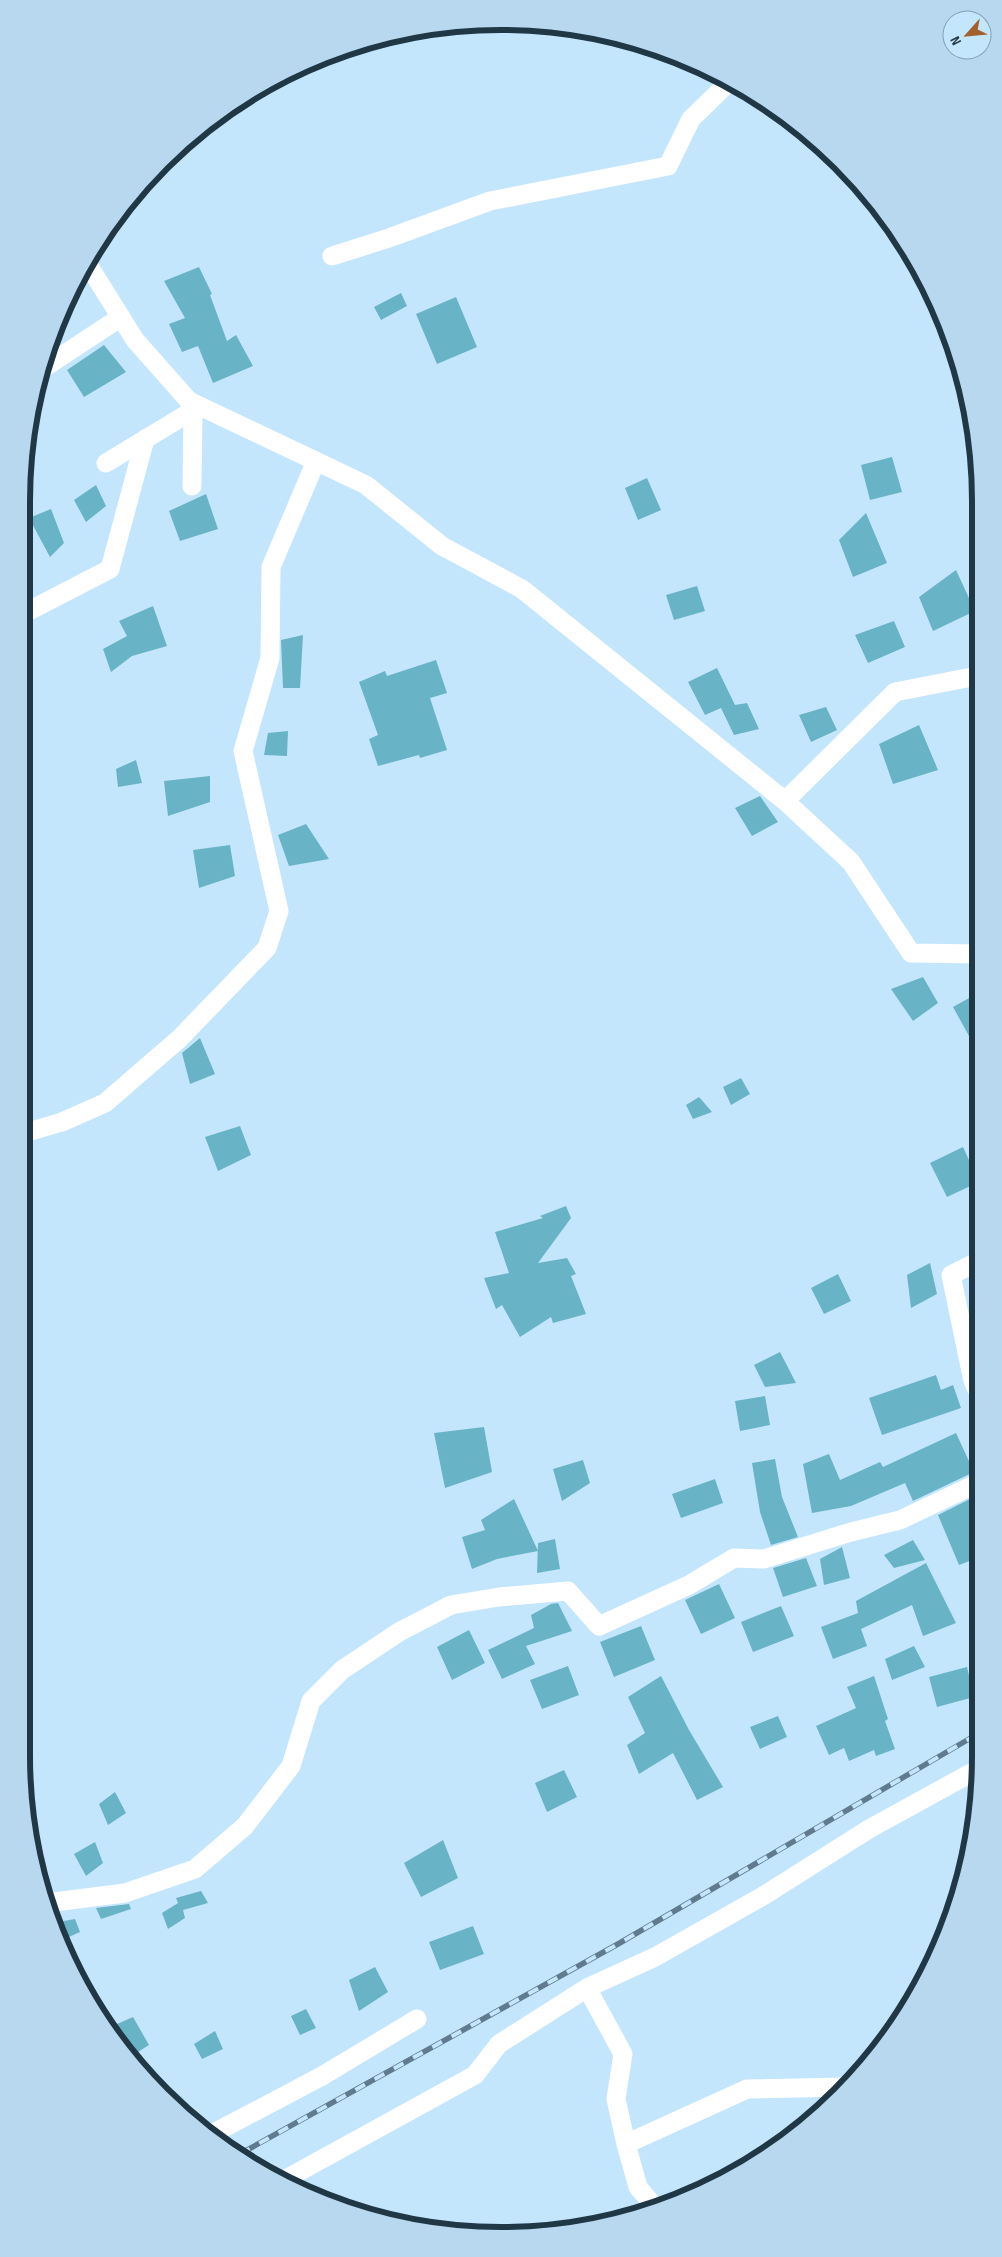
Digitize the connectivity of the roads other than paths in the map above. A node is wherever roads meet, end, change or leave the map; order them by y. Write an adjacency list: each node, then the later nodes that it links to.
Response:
1 (724, 87): 2 (street)
2 (332, 256)
3 (91, 269): 4 (street)
4 (121, 317): 5 (street); 6 (street)
5 (51, 363)
6 (196, 408): 7 (street); 8 (street); 10 (street)
7 (146, 438): 9 (street); 11 (street)
8 (316, 461): 13 (street); 15 (street)
9 (106, 463)
10 (192, 486)
11 (30, 610)
12 (972, 677): 13 (street)
13 (785, 801): 14 (street)
14 (972, 954)
15 (30, 1131)
16 (972, 1265): 17 (street)
17 (972, 1375)
18 (972, 1486): 20 (street)
19 (971, 1773): 21 (street)
20 (53, 1902)
21 (587, 1988): 25 (street); 26 (street)
22 (417, 2019): 24 (street)
23 (836, 2087): 25 (street)
24 (216, 2132)
25 (626, 2144): 27 (street)
26 (290, 2177)
27 (651, 2202)

